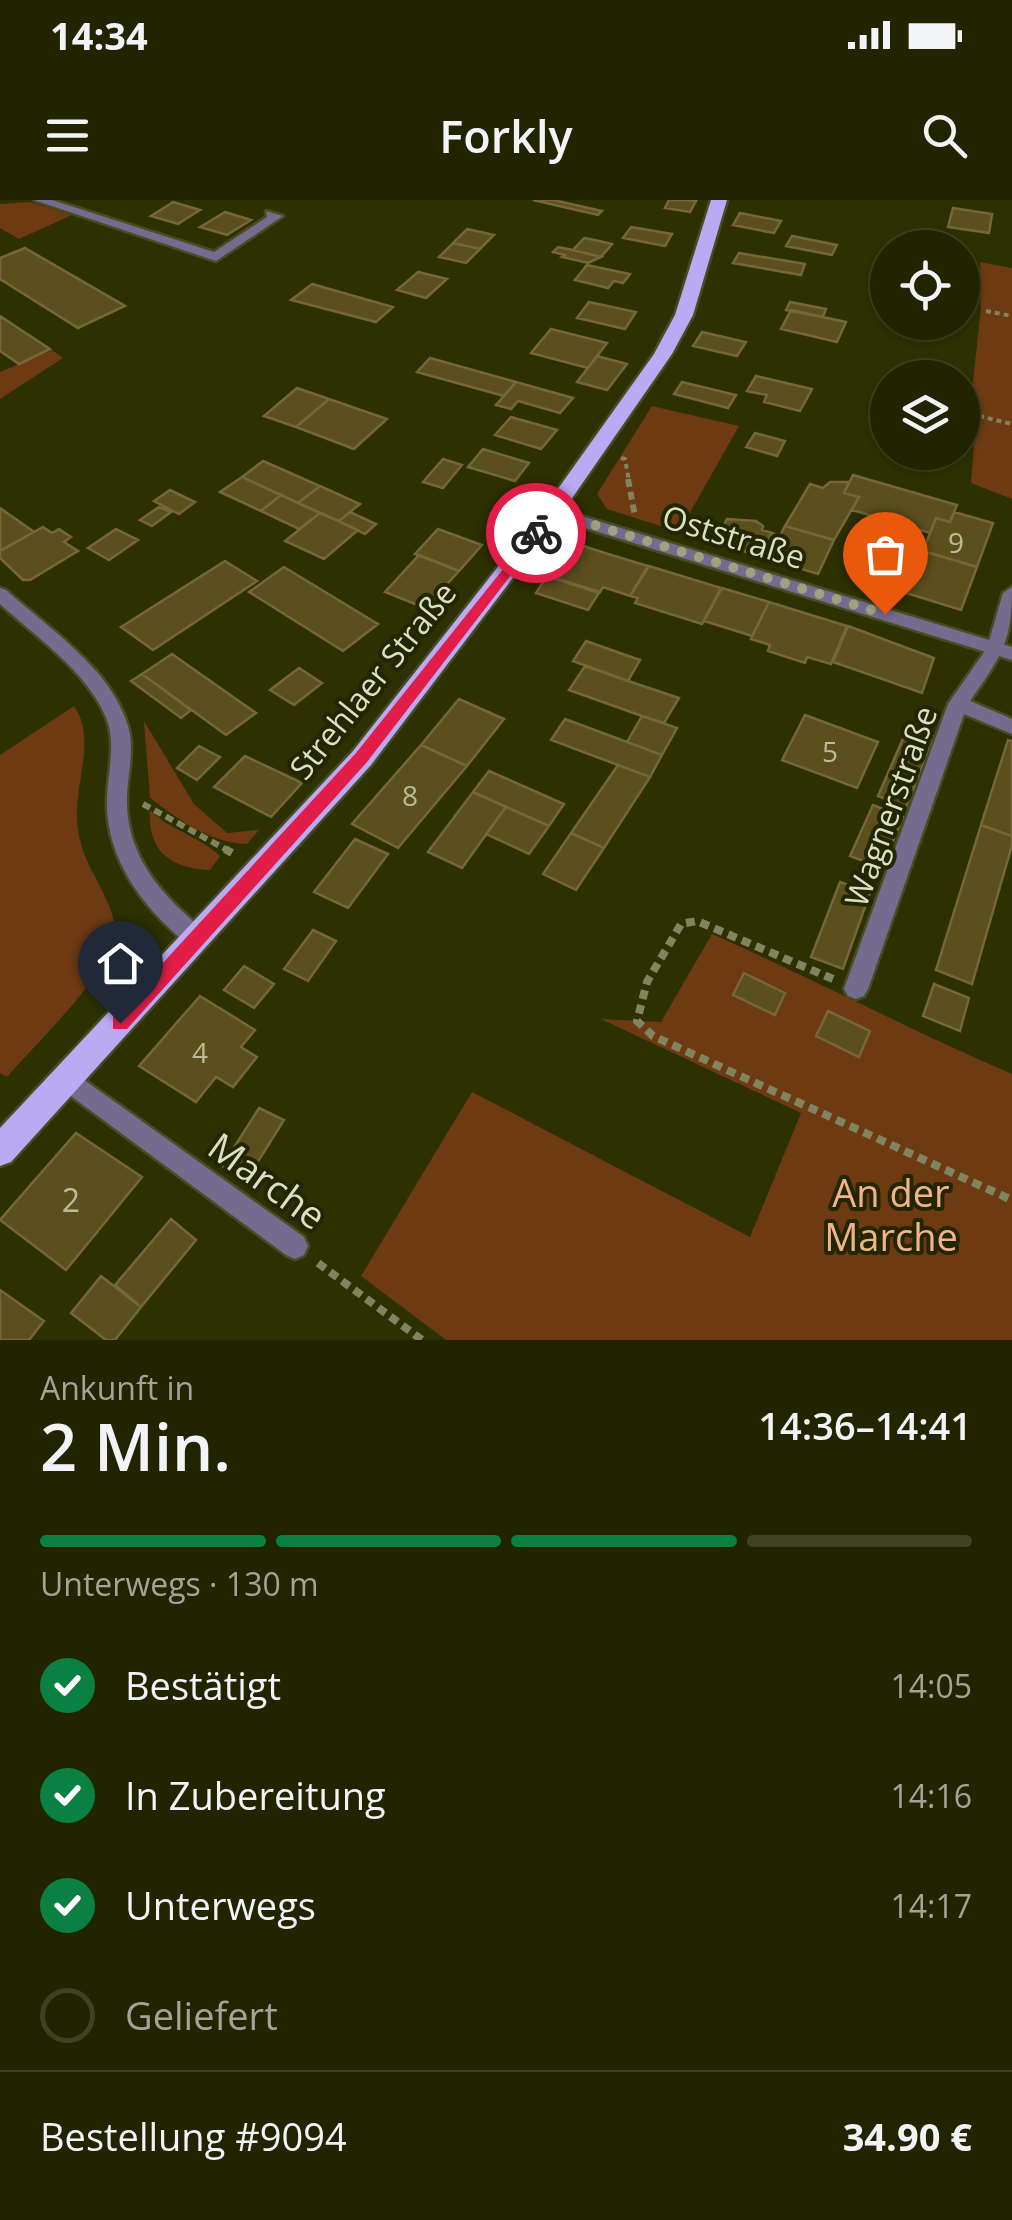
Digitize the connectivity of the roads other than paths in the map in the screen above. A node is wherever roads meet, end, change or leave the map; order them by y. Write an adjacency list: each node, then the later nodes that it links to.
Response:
1 (40, 200): 3 (street)
2 (719, 200): 4 (main road, Strehlaer Straße)
3 (270, 214)
4 (552, 512): 7 (street, Oststraße); 10 (main road, Strehlaer Straße)
5 (0, 594): 10 (street)
6 (1012, 594): 7 (street, Wagnerstraße)
7 (1004, 651): 8 (street, Wagnerstraße)
8 (958, 704): 9 (street); 11 (street, Wagnerstraße)
9 (1012, 727)
10 (198, 938): 12 (main road, Strehlaer Straße)
11 (856, 990)
12 (69, 1080): 13 (main road, Strehlaer Straße); 14 (street, Marche)
13 (0, 1151)
14 (295, 1246)

